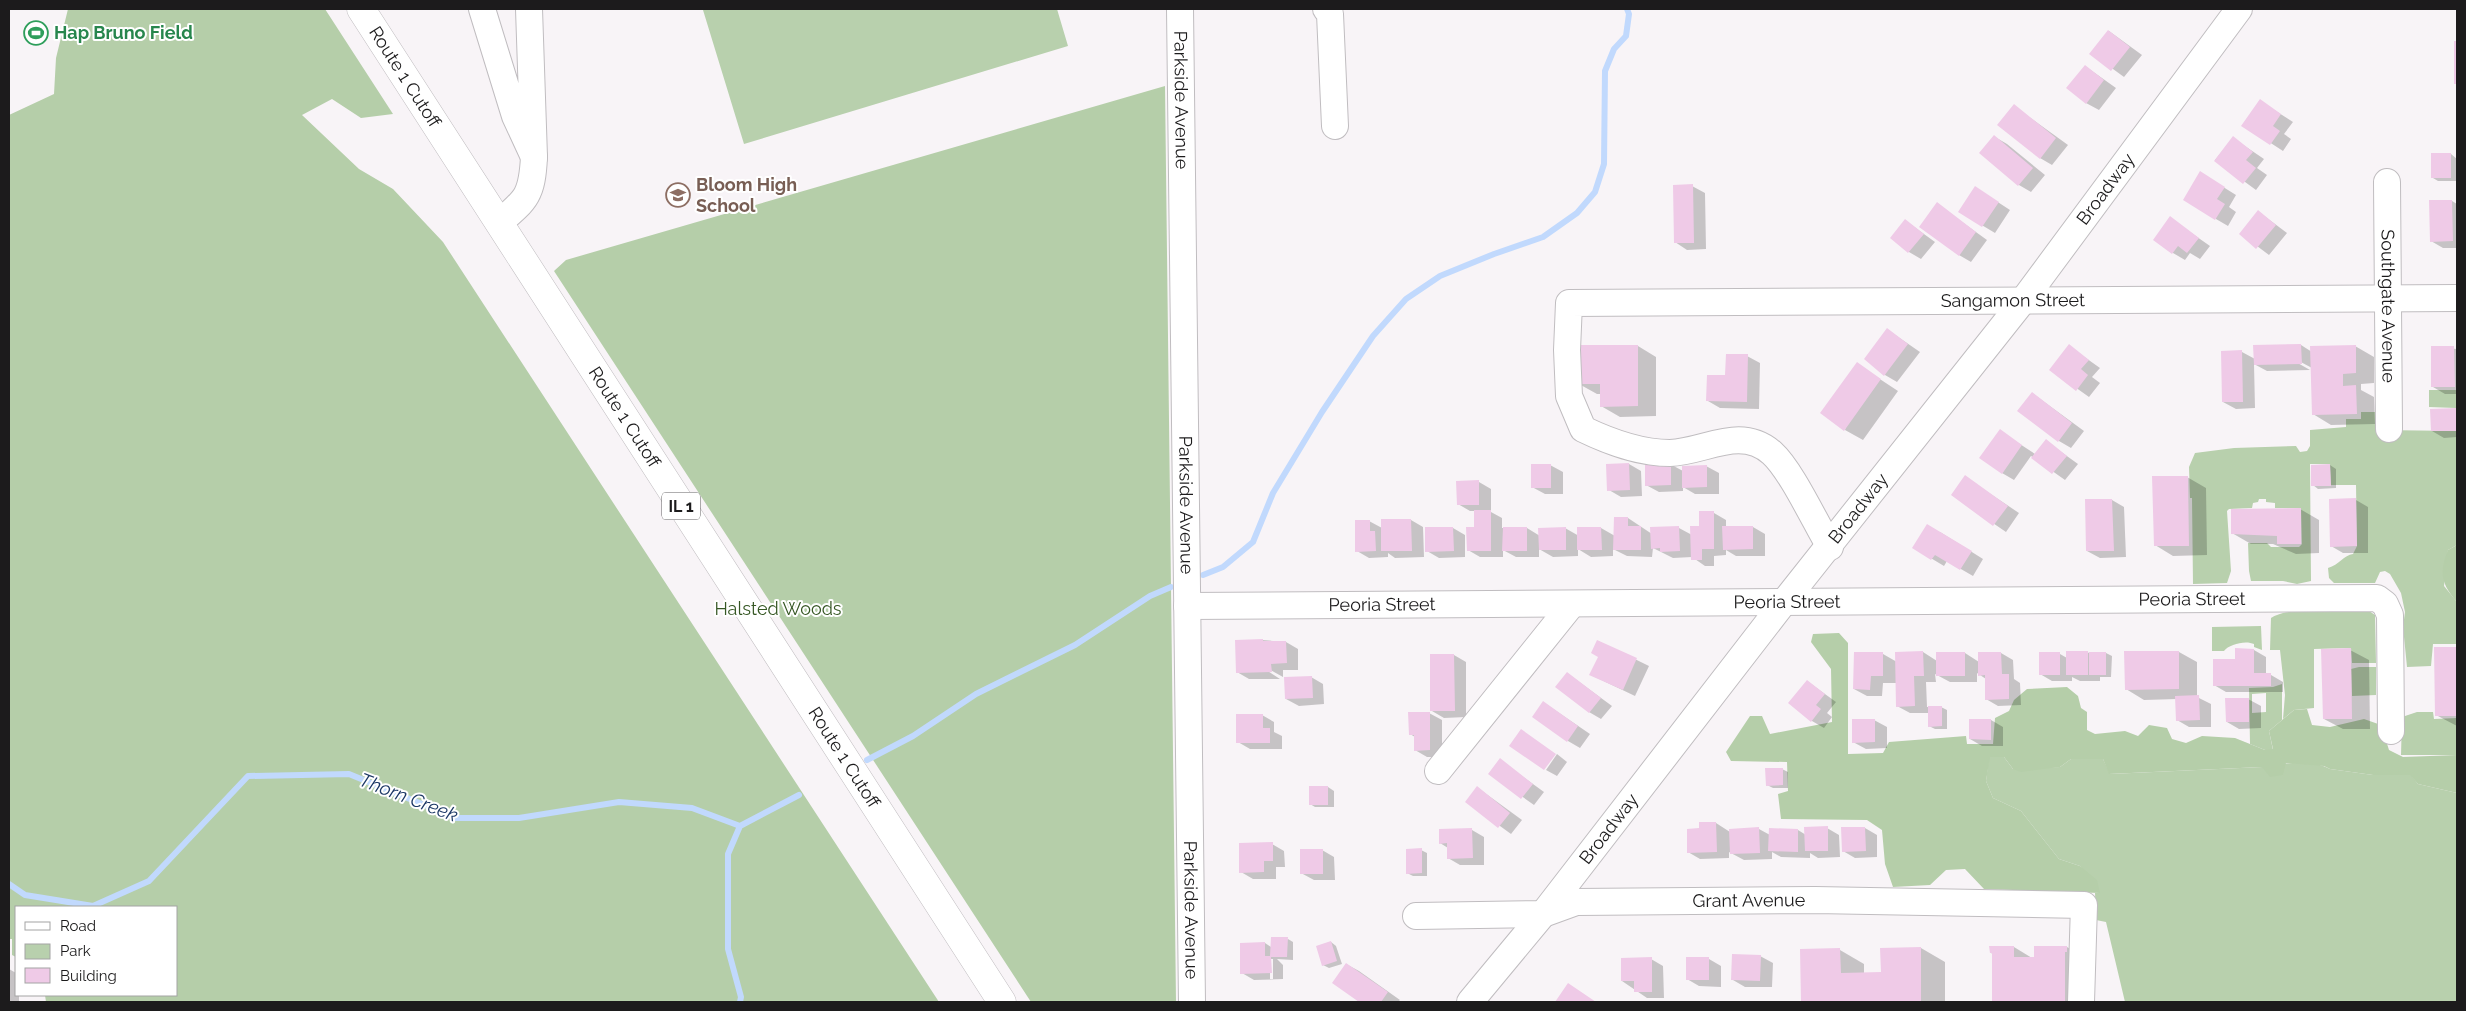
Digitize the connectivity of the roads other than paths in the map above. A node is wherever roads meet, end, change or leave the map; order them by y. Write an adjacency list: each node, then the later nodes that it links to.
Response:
1 (361, 9): 10 (main road, Route 1 Cutoff / IL 1)
2 (482, 9): 8 (street)
3 (529, 9): 8 (street)
4 (1180, 9): 18 (street, Parkside Avenue)
5 (1326, 9): 7 (street)
6 (2239, 9): 13 (street, Broadway)
7 (1336, 126)
8 (534, 157): 10 (street)
9 (2387, 182): 12 (street, Southgate Avenue)
10 (499, 223): 23 (main road, Route 1 Cutoff / IL 1)
11 (2457, 298): 12 (street, Sangamon Street)
12 (2388, 299): 13 (street, Sangamon Street); 14 (street, Southgate Avenue)
13 (2022, 302): 15 (street, Broadway); 15 (street, Sangamon Street)
14 (2388, 429)
15 (1830, 546): 16 (street, Broadway)
16 (1784, 602): 17 (street, Peoria Street); 19 (street, Peoria Street); 21 (street, Broadway)
17 (1572, 604): 18 (street, Peoria Street); 20 (street)
18 (1187, 606): 24 (street, Parkside Avenue)
19 (2390, 731)
20 (1438, 771)
21 (1543, 914): 22 (street, Grant Avenue); 25 (street, Broadway); 26 (street, Grant Avenue)
22 (1416, 916)
23 (1002, 1002)
24 (1192, 1002)
25 (1470, 1002)
26 (2081, 1002)

